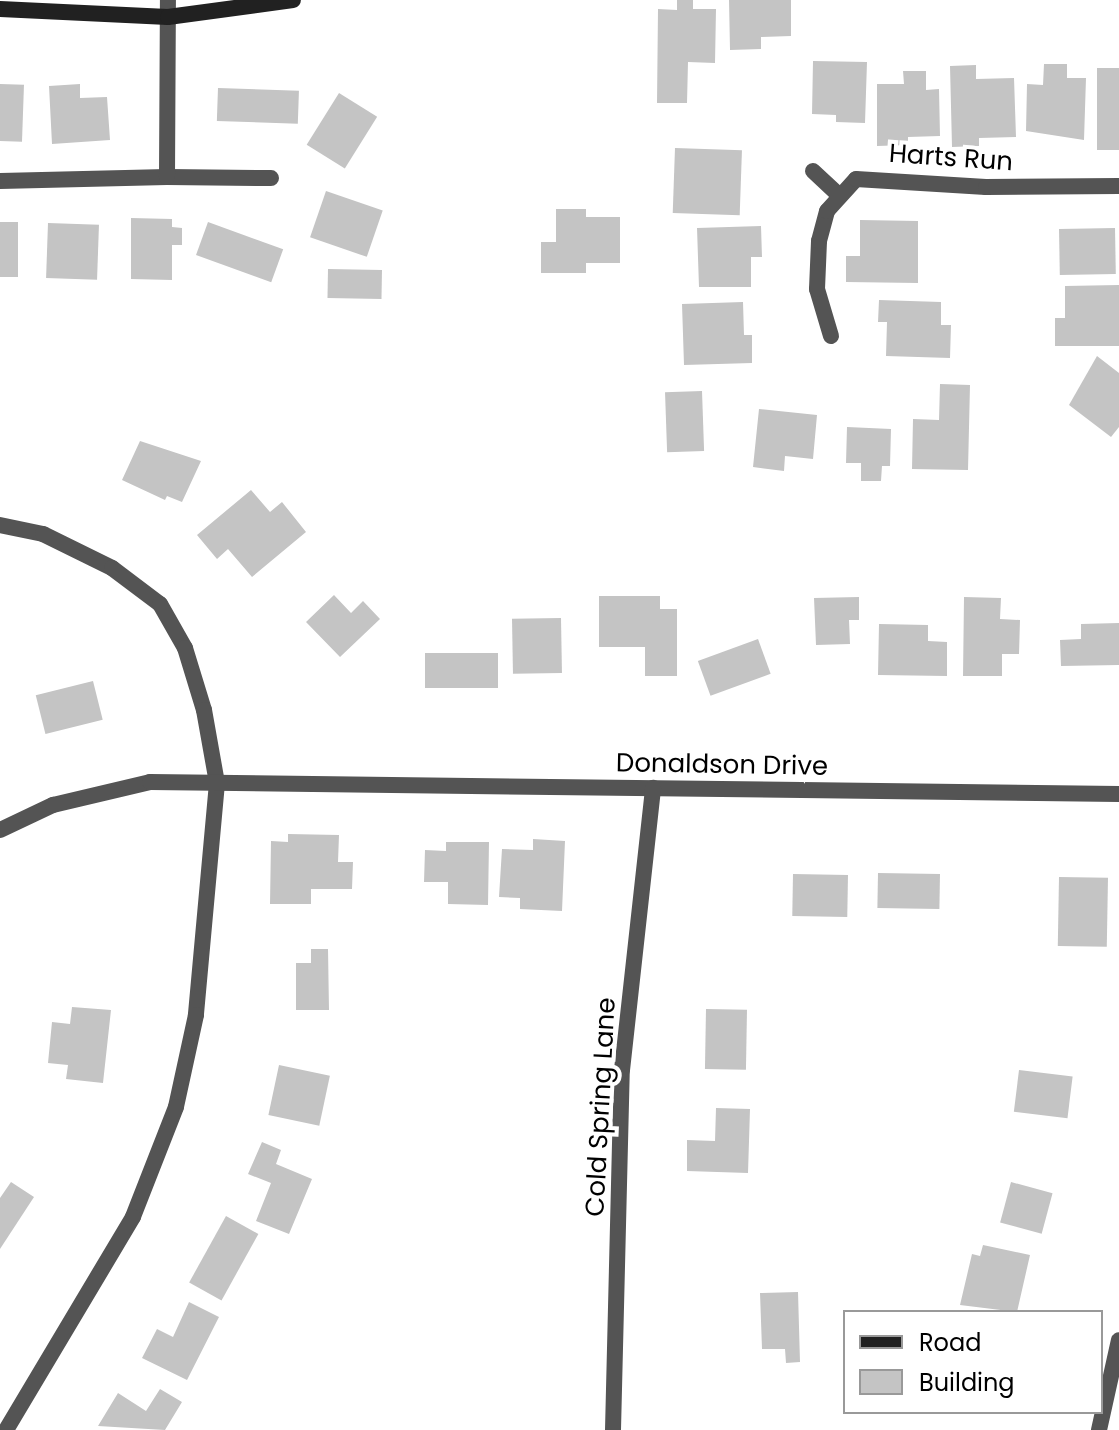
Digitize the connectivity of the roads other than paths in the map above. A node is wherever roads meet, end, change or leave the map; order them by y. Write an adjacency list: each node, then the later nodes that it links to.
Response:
1 (293, 0): 2 (street)
2 (168, 8): 3 (street); 5 (street)
3 (0, 9)
4 (813, 171): 9 (street)
5 (167, 177): 6 (street); 7 (street)
6 (271, 178)
7 (0, 181)
8 (1119, 186): 9 (street, Harts Run)
9 (839, 195): 10 (street)
10 (831, 336)
11 (0, 525): 12 (street)
12 (217, 783): 13 (street, Donaldson Drive); 15 (street, Donaldson Drive); 18 (street)
13 (653, 788): 14 (street, Donaldson Drive); 19 (street, Cold Spring Lane)
14 (1119, 794)
15 (0, 830)
16 (1119, 1340): 17 (street)
17 (1103, 1412)
18 (6, 1430)
19 (613, 1430)

